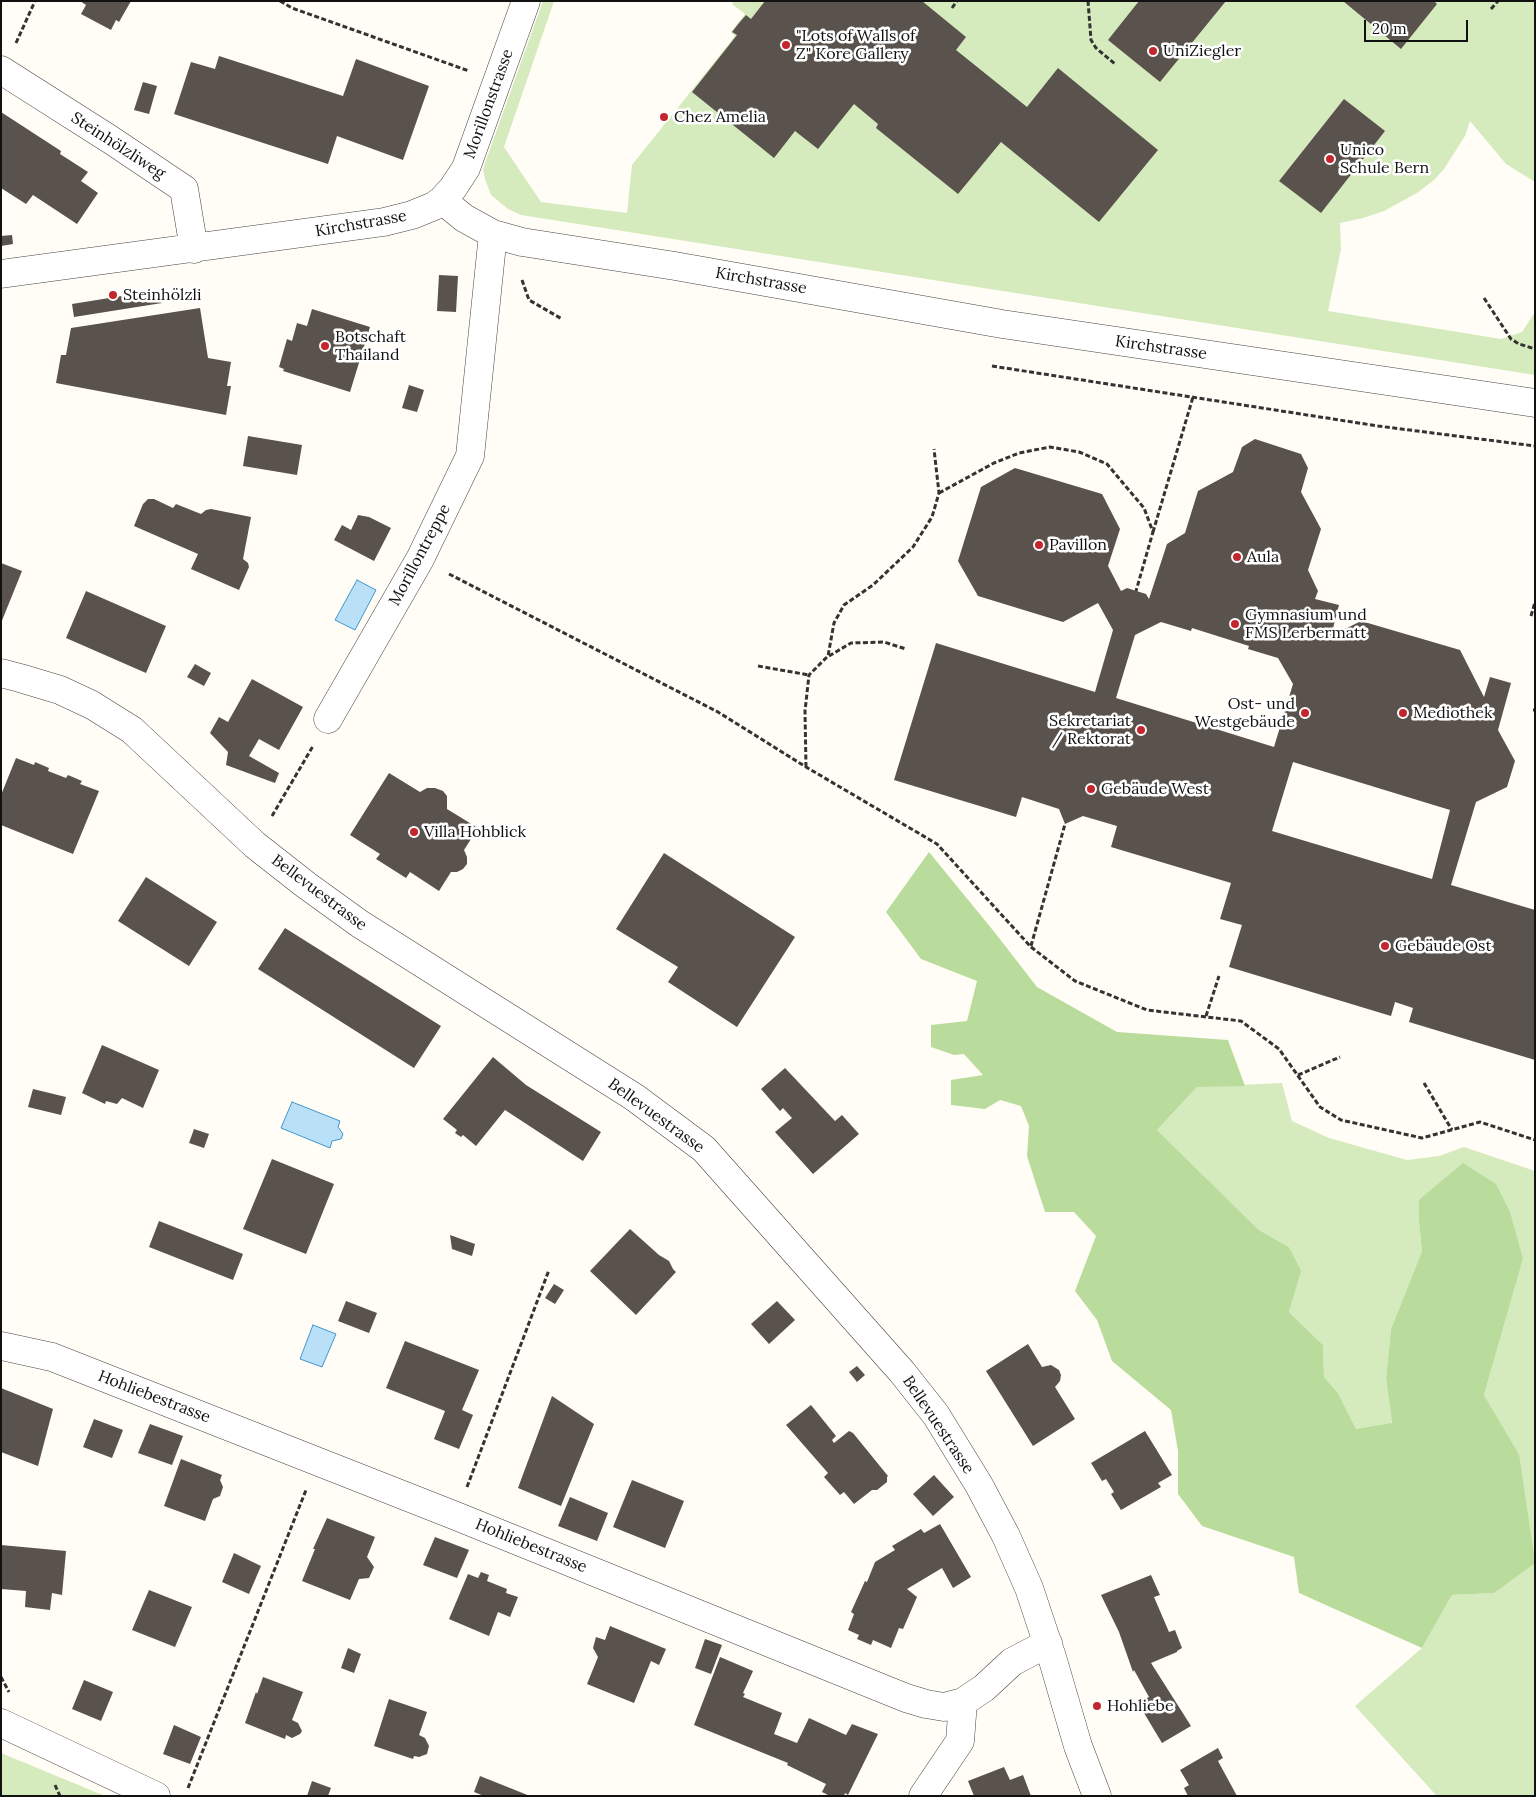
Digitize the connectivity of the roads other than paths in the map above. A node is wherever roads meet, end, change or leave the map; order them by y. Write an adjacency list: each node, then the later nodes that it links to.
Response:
1 (526, 1): 3 (street, Morillonstrasse)
2 (2, 71): 5 (street, Steinhölzliweg)
3 (442, 200): 4 (street, Kirchstrasse); 5 (street, Kirchstrasse)
4 (492, 234): 7 (street, Kirchstrasse); 9 (street, Morillontreppe)
5 (194, 249): 6 (street, Kirchstrasse)
6 (1, 274)
7 (1535, 403)
8 (1, 674): 11 (street, Bellevuestrasse)
9 (328, 719)
10 (1, 1346): 12 (street, Hohliebestrasse)
11 (1048, 1643): 12 (street, Hohliebestrasse); 16 (street, Bellevuestrasse)
12 (963, 1702): 15 (street)
13 (1, 1723): 14 (street)
14 (156, 1796)
15 (923, 1796)
16 (1097, 1796)

